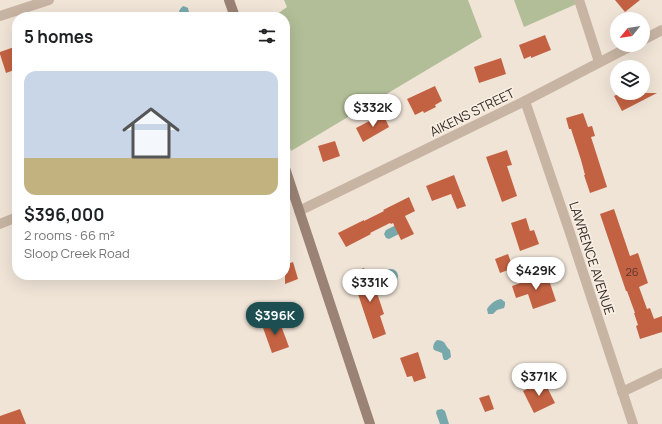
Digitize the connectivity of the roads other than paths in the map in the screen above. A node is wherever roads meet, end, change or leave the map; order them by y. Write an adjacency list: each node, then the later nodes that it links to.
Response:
1 (49, 0): 4 (street)
2 (229, 0): 6 (street)
3 (579, 0): 11 (street)
4 (12, 12)
5 (12, 12): 7 (street)
6 (233, 12)
7 (0, 16)
8 (662, 30): 9 (street)
9 (650, 36)
10 (619, 52): 11 (street, AIKENS STREET)
11 (599, 62): 12 (street, AIKENS STREET)
12 (525, 101): 14 (street, AIKENS STREET); 18 (street, LAWRENCE AVENUE)
13 (290, 183): 14 (street)
14 (299, 211): 19 (street)
15 (12, 219): 16 (street)
16 (0, 224)
17 (662, 373): 18 (street)
18 (622, 392): 20 (street, LAWRENCE AVENUE)
19 (370, 424)
20 (633, 424)

